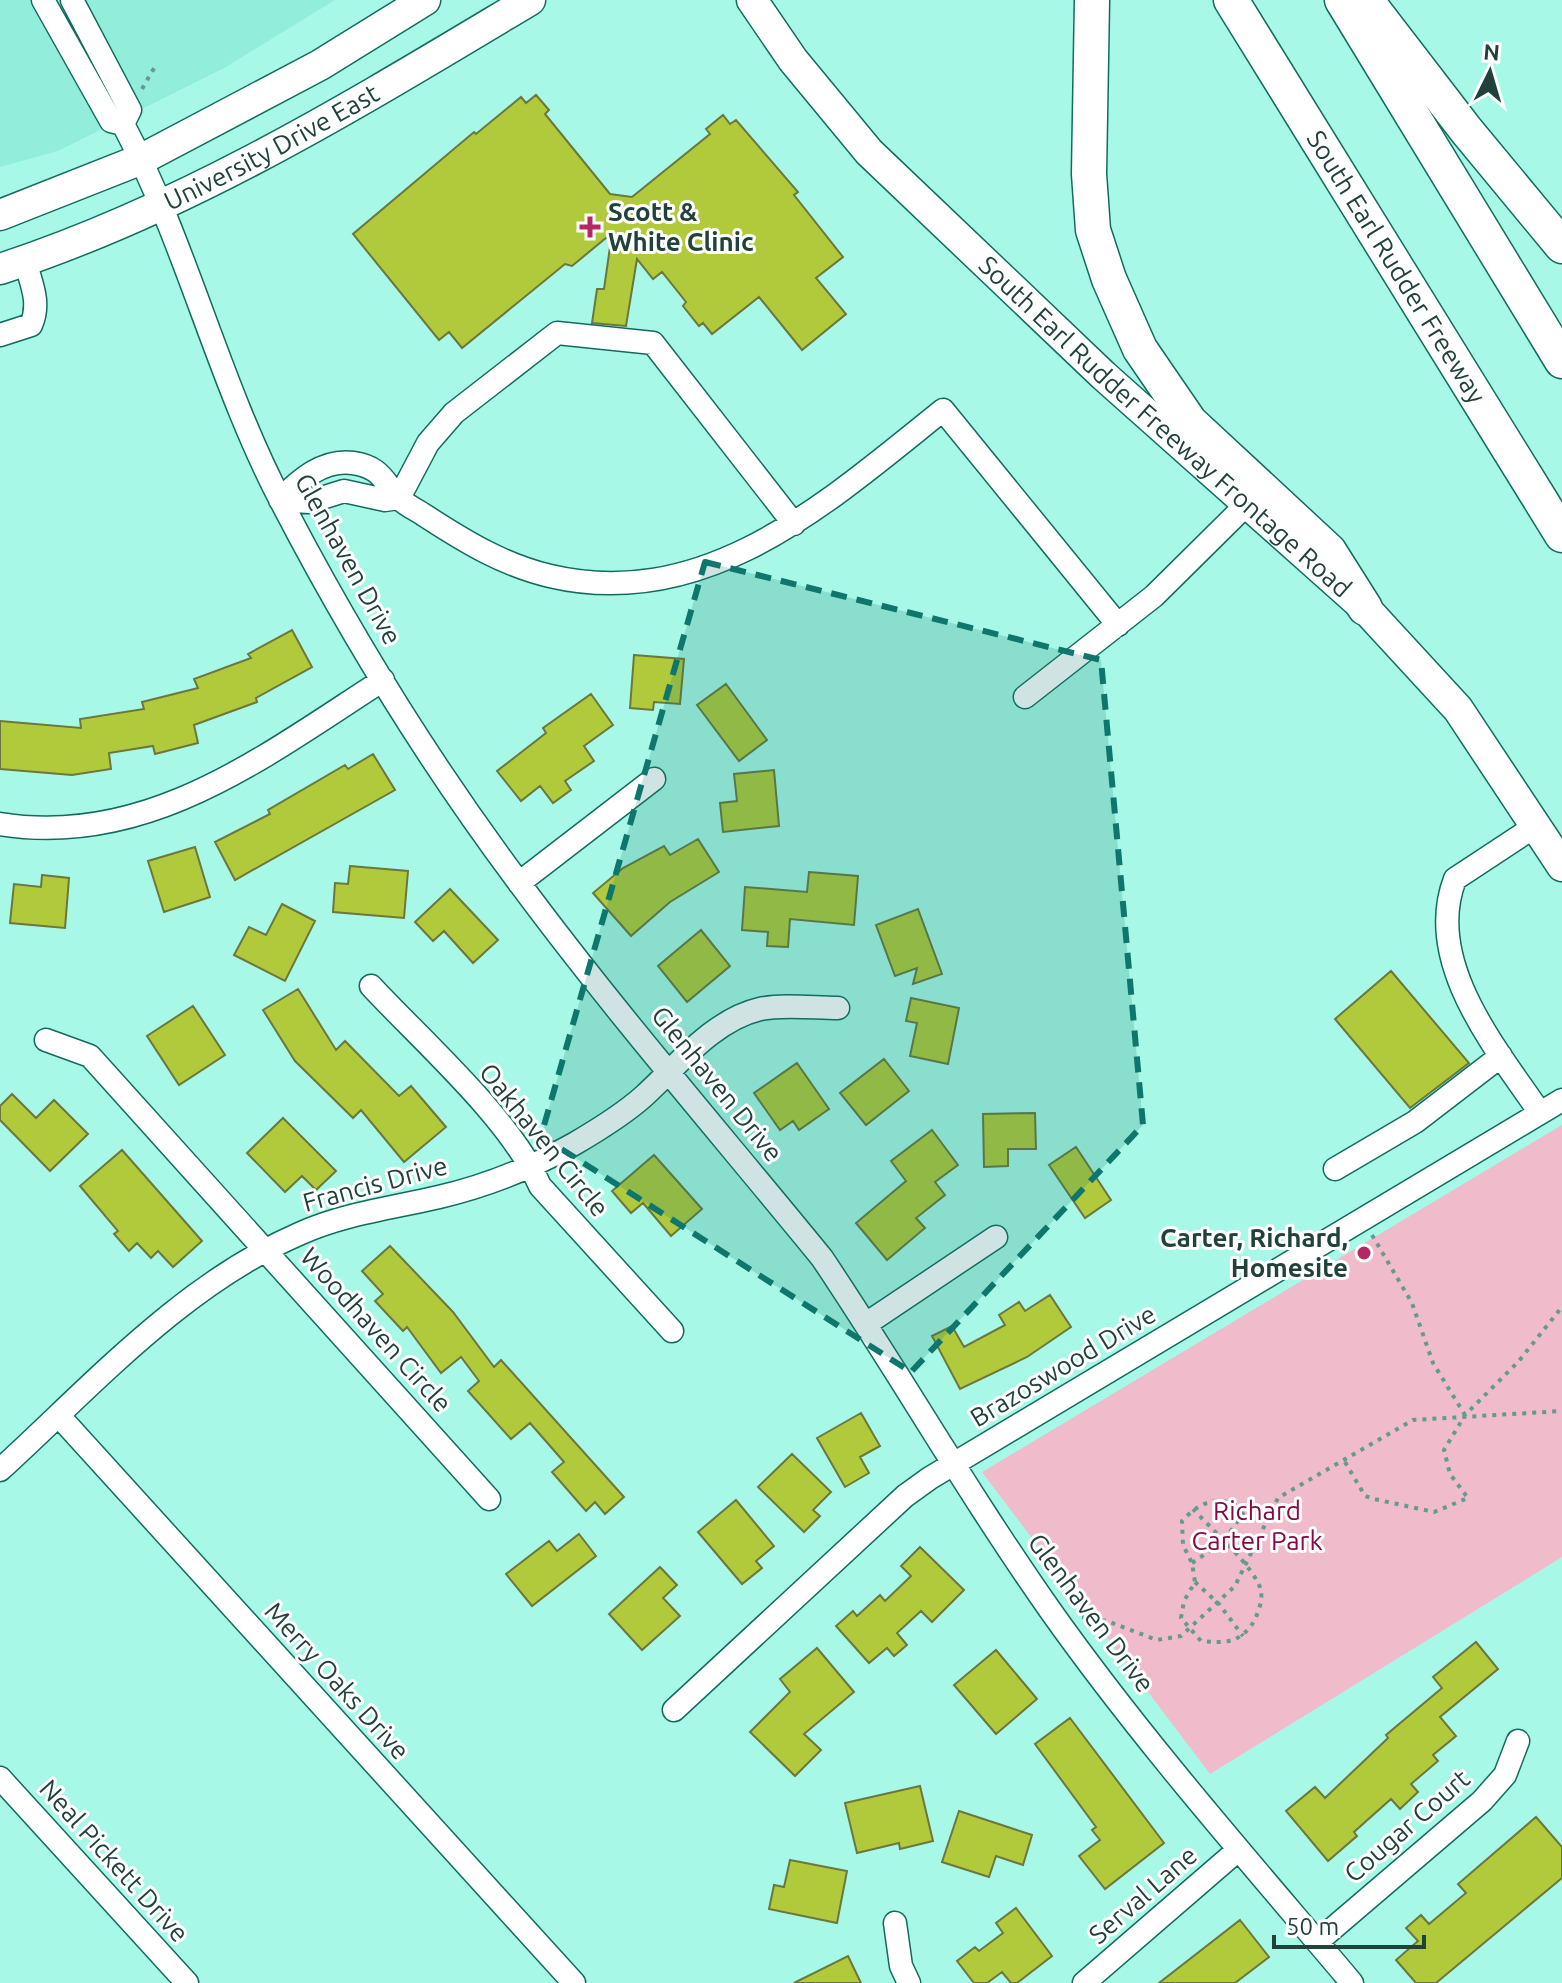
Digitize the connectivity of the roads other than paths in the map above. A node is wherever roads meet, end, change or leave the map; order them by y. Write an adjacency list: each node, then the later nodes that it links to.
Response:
1 (43, 0): 10 (street)
2 (72, 0): 10 (street)
3 (425, 0): 11 (main road, University Drive East)
4 (530, 0): 12 (main road, University Drive East)
5 (752, 0): 20 (main road, South Earl Rudder Freeway Frontage Road)
6 (1092, 0): 23 (highway)
7 (1231, 0): 22 (highway, South Earl Rudder Freeway)
8 (1342, 0): 17 (highway)
9 (1366, 0): 14 (highway)
10 (123, 124): 11 (street, Glenhaven Drive)
11 (142, 159): 12 (street, Glenhaven Drive); 13 (main road, University Drive East)
12 (163, 206): 15 (main road, University Drive East); 19 (street, Glenhaven Drive)
13 (0, 215)
14 (1562, 246)
15 (12, 265): 16 (street)
16 (0, 335)
17 (1562, 361)
18 (399, 498): 19 (street); 21 (street); 21 (street)
19 (280, 500): 25 (street, Glenhaven Drive)
20 (1249, 502): 23 (main road, South Earl Rudder Freeway Frontage Road); 24 (street)
21 (794, 524): 24 (street)
22 (1562, 535)
23 (1365, 608): 29 (main road, South Earl Rudder Freeway Frontage Road)
24 (1118, 625): 26 (street)
25 (383, 680): 28 (street); 31 (street, Glenhaven Drive)
26 (1025, 697)
27 (654, 779): 31 (street)
28 (0, 824)
29 (1537, 825): 30 (main road, South Earl Rudder Freeway Frontage Road); 35 (street)
30 (1562, 866)
31 (519, 883): 36 (street, Glenhaven Drive)
32 (371, 986): 39 (street, Oakhaven Circle)
33 (838, 1008): 36 (street, Francis Drive)
34 (46, 1040): 42 (street, Woodhaven Circle)
35 (1501, 1056): 38 (street); 40 (street)
36 (669, 1070): 39 (street, Francis Drive); 43 (street, Glenhaven Drive)
37 (1562, 1100): 38 (street, Brazoswood Drive)
38 (1540, 1113): 46 (street, Brazoswood Drive)
39 (531, 1165): 42 (street, Francis Drive); 44 (street, Oakhaven Circle)
40 (1335, 1169)
41 (996, 1237): 43 (street)
42 (267, 1251): 45 (street, Francis Drive); 48 (street, Woodhaven Circle)
43 (866, 1324): 46 (street, Glenhaven Drive)
44 (672, 1331)
45 (59, 1416): 47 (street, Francis Drive); 56 (street, Merry Oaks Drive)
46 (951, 1465): 49 (street, Brazoswood Drive); 52 (street, Glenhaven Drive)
47 (0, 1470)
48 (489, 1499)
49 (674, 1710)
50 (1518, 1741): 54 (street, Cougar Court)
51 (0, 1778): 55 (street, Neal Pickett Drive)
52 (1238, 1850): 54 (street, Glenhaven Drive); 58 (street, Serval Lane)
53 (895, 1923): 57 (street)
54 (1317, 1942): 59 (street, Glenhaven Drive)
55 (187, 1983)
56 (574, 1983)
57 (909, 1983)
58 (1084, 1983)
59 (1352, 1983)

